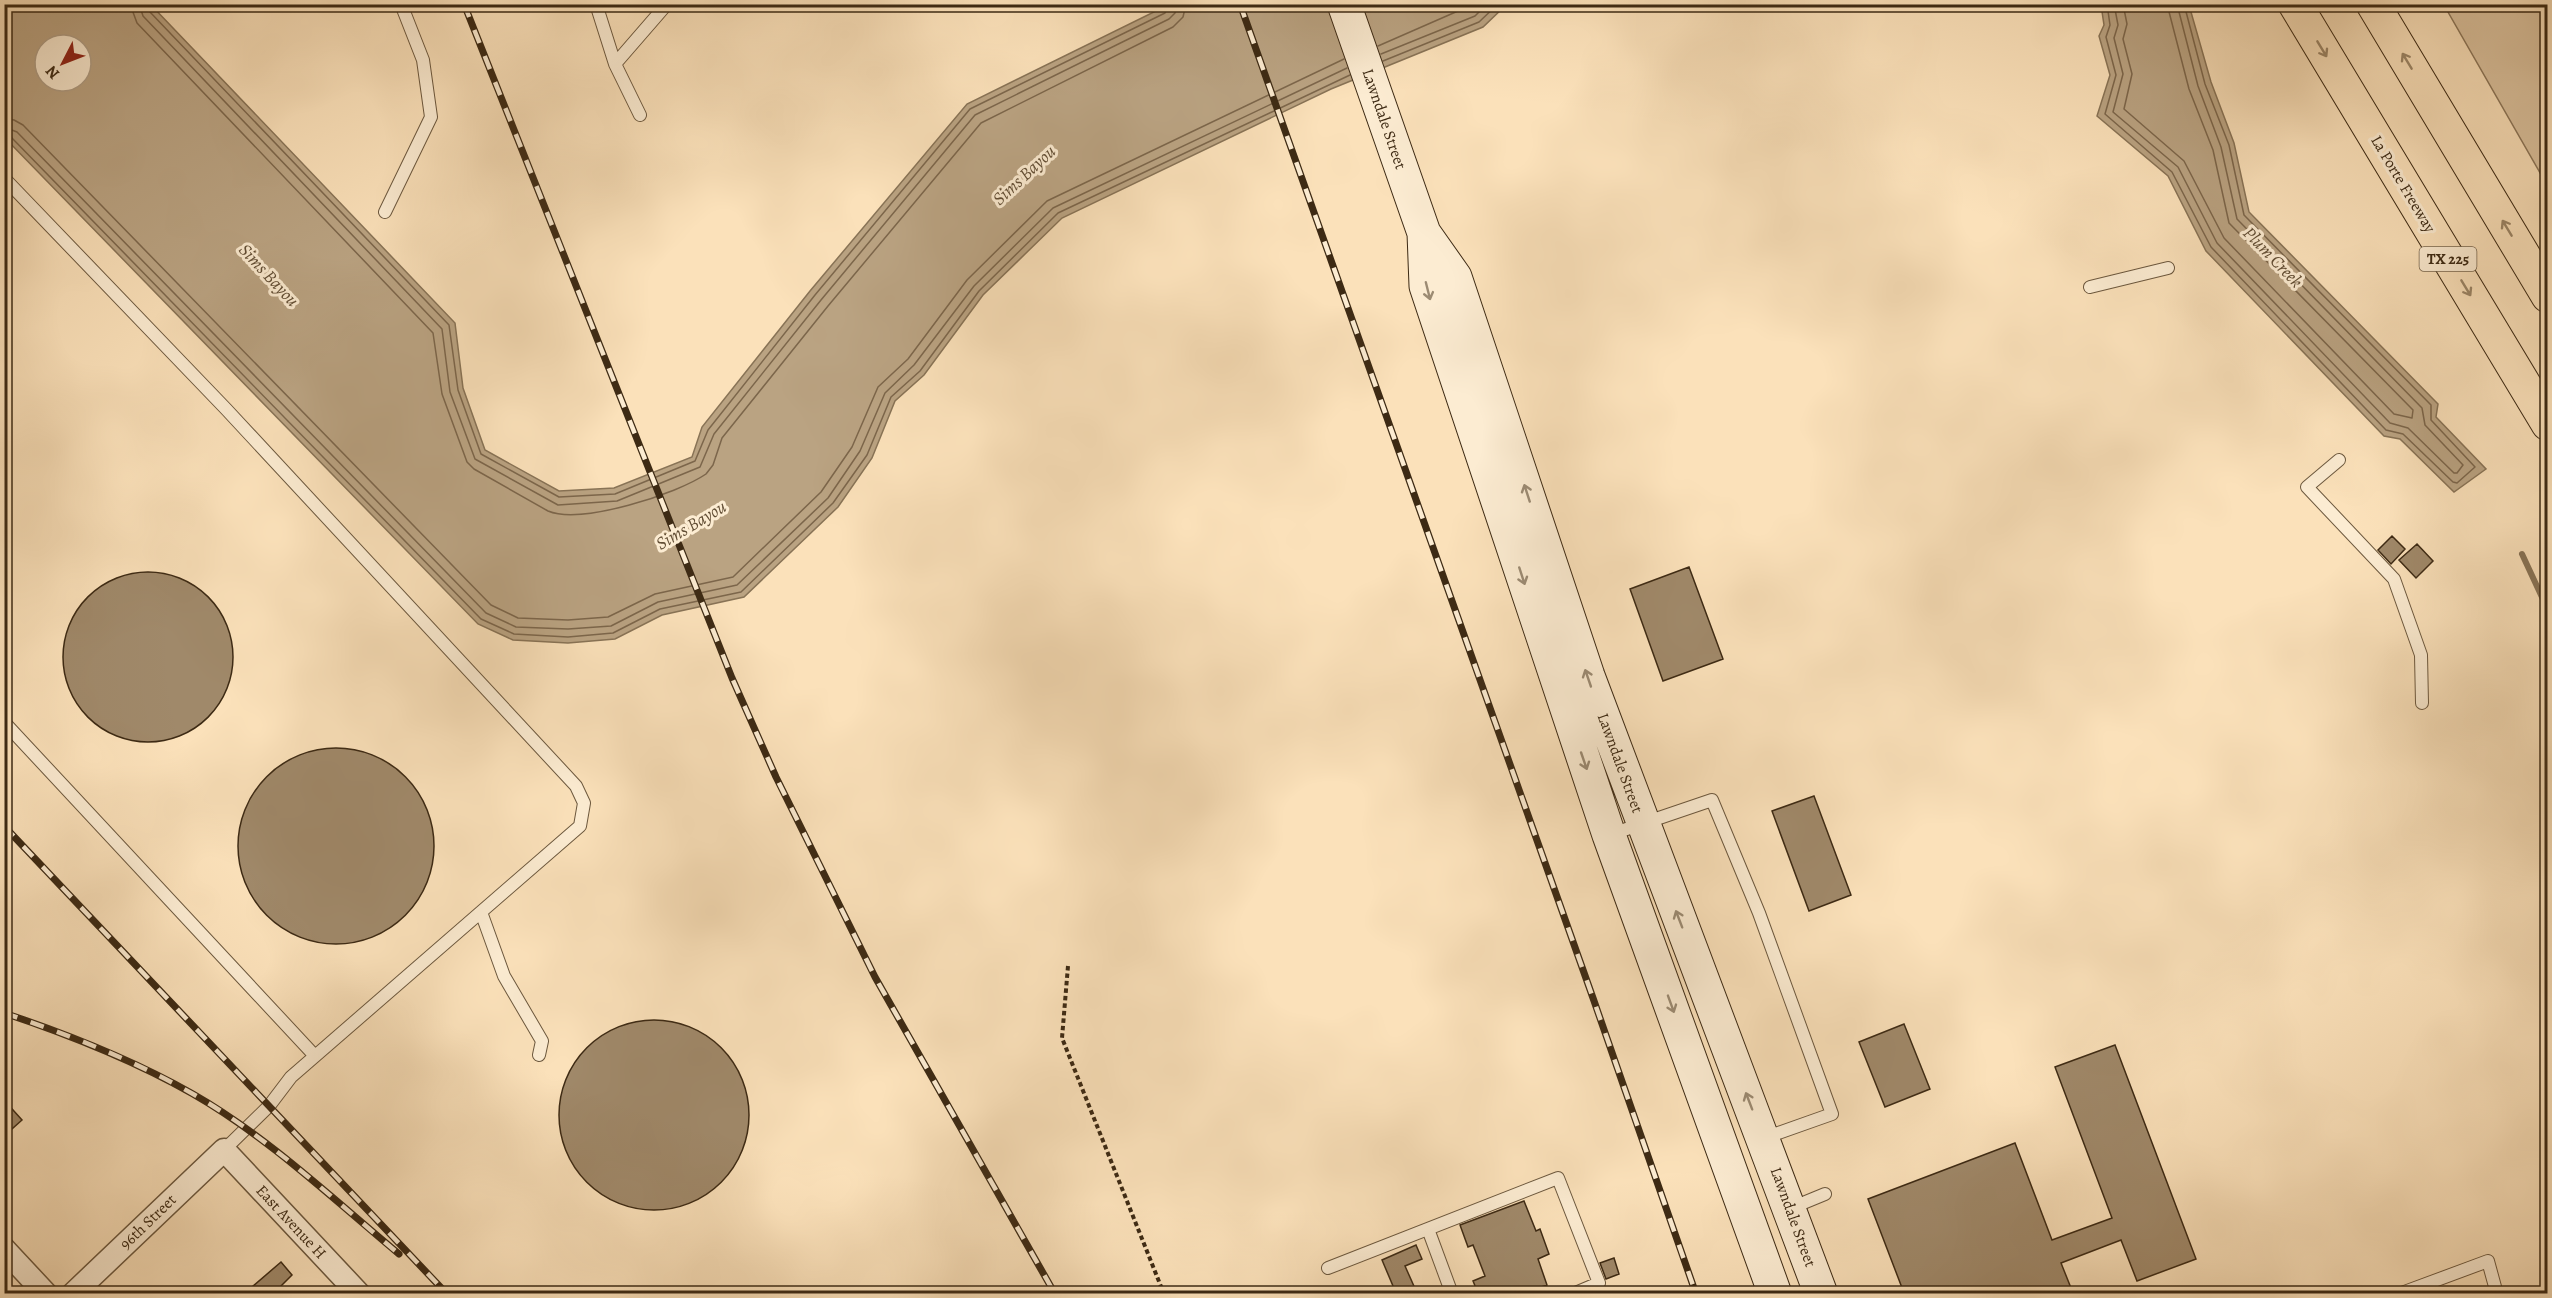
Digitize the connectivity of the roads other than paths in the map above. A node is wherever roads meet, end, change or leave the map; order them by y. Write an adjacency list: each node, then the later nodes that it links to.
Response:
1 (401, 4): 10 (lane)
2 (596, 4): 7 (lane)
3 (667, 4): 7 (lane)
4 (1344, 4): 11 (main road, Lawndale Street)
5 (2295, 4): 15 (highway, La Porte Freeway / TX 225, one-way to 15)
6 (2373, 4): 14 (highway, one-way to 6)
7 (615, 64): 8 (lane)
8 (640, 115)
9 (4, 178): 21 (lane)
10 (385, 212)
11 (1424, 233): 19 (main road, Lawndale Street, one-way to 11); 20 (main road, Lawndale Street, one-way to 20)
12 (2168, 268): 13 (lane)
13 (2090, 287)
14 (2547, 296)
15 (2547, 424)
16 (2339, 460): 17 (lane)
17 (2422, 703)
18 (4, 722): 23 (lane)
19 (1642, 824): 20 (lane); 24 (main road, Lawndale Street, one-way to 19); 24 (lane)
20 (1610, 835): 36 (main road, Lawndale Street, one-way to 36)
21 (481, 912): 22 (lane); 23 (lane)
22 (539, 1055)
23 (315, 1056): 25 (lane)
24 (1763, 1139): 27 (main road, Lawndale Street)
25 (224, 1150): 32 (street, 96th Street); 33 (street, East Avenue H)
26 (1825, 1194): 27 (lane)
27 (1791, 1208): 37 (main road, Lawndale Street)
28 (1428, 1229): 30 (lane); 34 (lane); 35 (lane)
29 (4, 1249): 31 (street)
30 (1328, 1268)
31 (46, 1293)
32 (73, 1293)
33 (359, 1293)
34 (1452, 1293)
35 (1573, 1293)
36 (1775, 1293)
37 (1821, 1293)
38 (2399, 1293): 39 (lane)
39 (2497, 1293)

